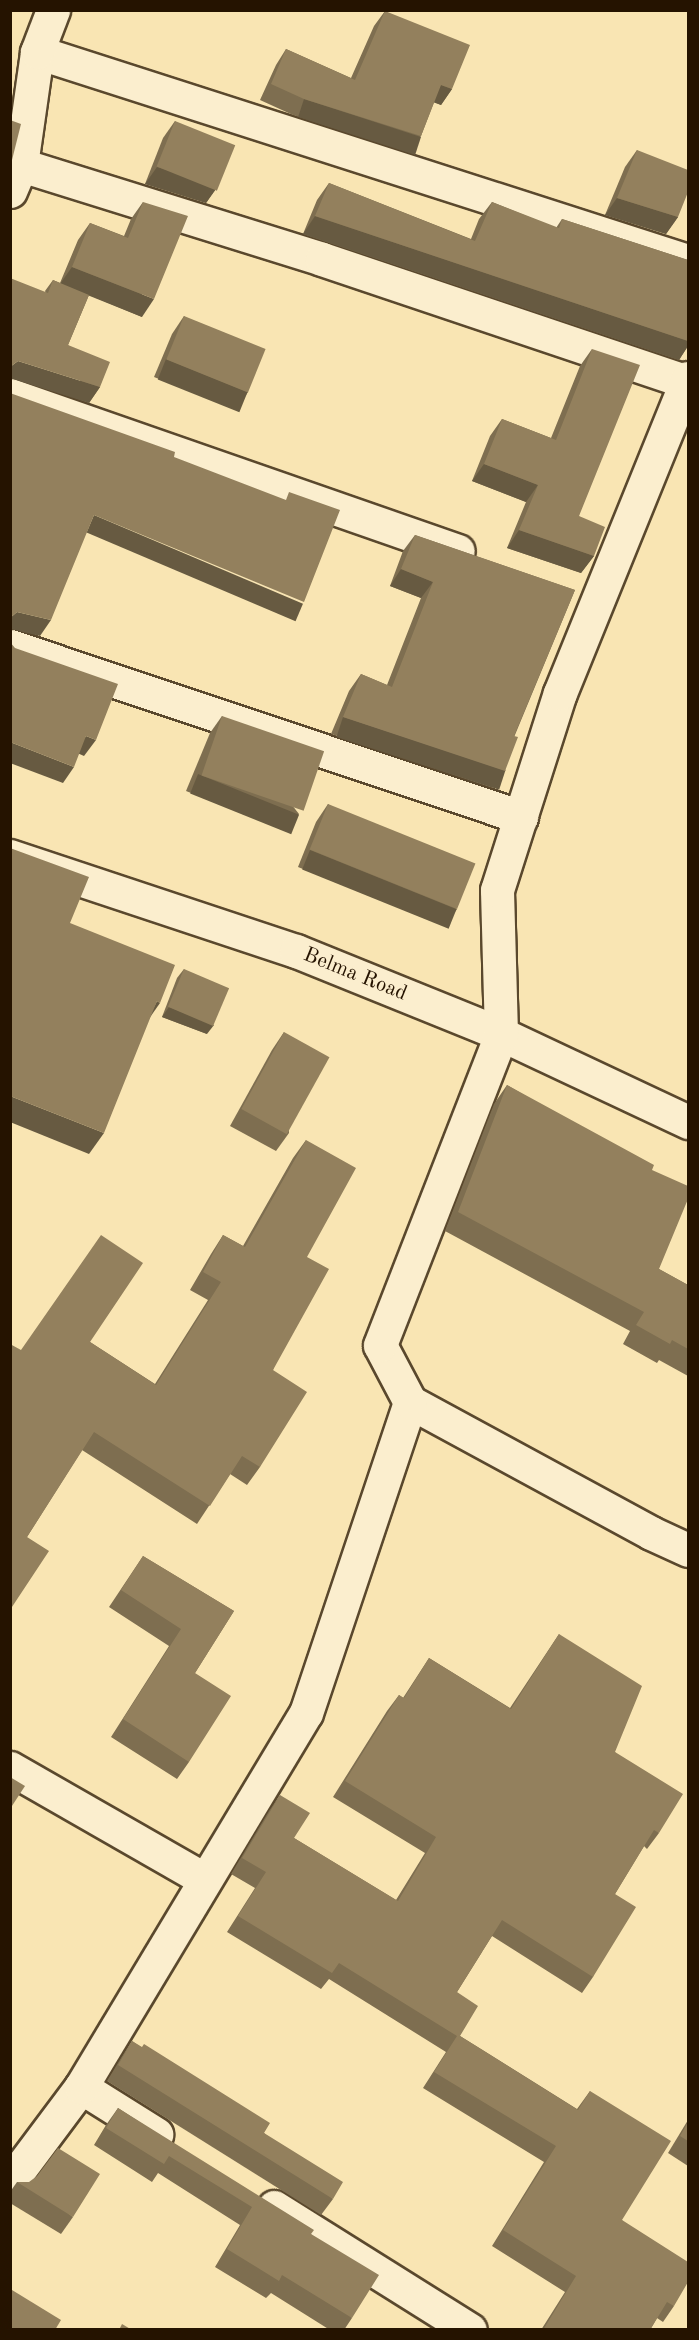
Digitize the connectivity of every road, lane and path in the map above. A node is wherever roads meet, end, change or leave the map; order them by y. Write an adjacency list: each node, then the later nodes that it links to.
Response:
1 (53, 10): 2 (street)
2 (37, 52): 3 (street); 4 (street)
3 (16, 178): 5 (street)
4 (688, 261)
5 (688, 380): 9 (street)
6 (10, 395): 7 (street)
7 (488, 561)
8 (565, 588): 9 (street)
9 (598, 599): 11 (street)
10 (10, 646): 11 (street)
11 (521, 817): 13 (street)
12 (10, 856): 13 (street, Belma Road)
13 (501, 1034): 14 (street, Belma Road); 15 (street)
14 (688, 1122)
15 (410, 1401): 16 (street); 18 (street)
16 (688, 1550)
17 (10, 1768): 18 (street)
18 (204, 1879): 19 (street)
19 (81, 2087): 20 (street); 21 (street)
20 (181, 2149)
21 (10, 2182)
22 (251, 2193): 23 (street)
23 (470, 2330)

